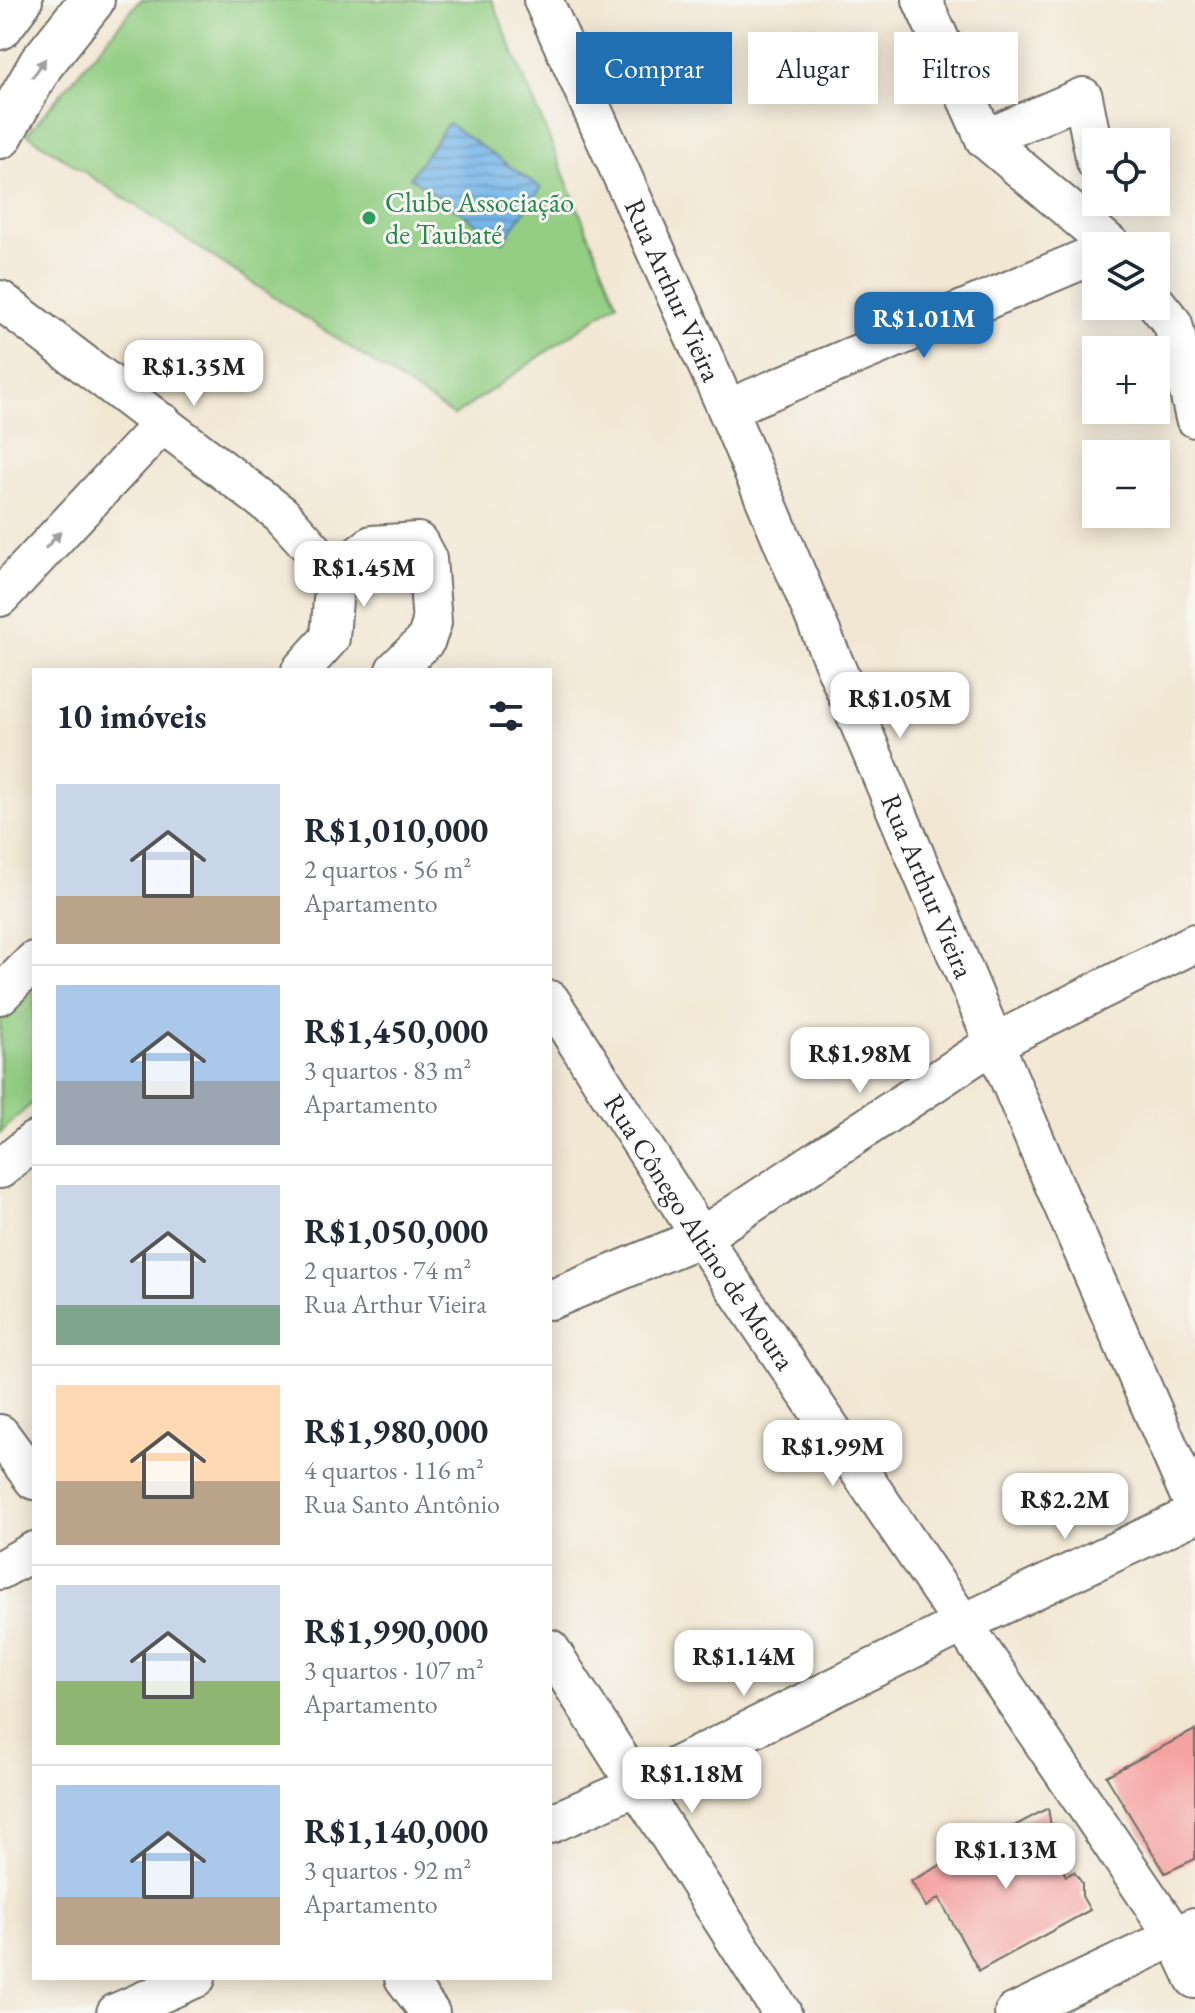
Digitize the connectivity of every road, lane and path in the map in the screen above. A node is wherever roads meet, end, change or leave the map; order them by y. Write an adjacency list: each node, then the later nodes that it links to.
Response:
1 (20, 0): 5 (main road)
2 (92, 0): 7 (main road, one-way to 2)
3 (543, 0): 13 (street, Rua Arthur Vieira)
4 (922, 0): 8 (street)
5 (0, 27)
6 (1089, 128): 8 (street)
7 (0, 136)
8 (985, 139): 9 (street)
9 (1095, 232)
10 (1082, 260): 13 (street)
11 (0, 300): 15 (street)
12 (1170, 320): 14 (street)
13 (727, 409): 25 (street, Rua Arthur Vieira)
14 (1195, 418)
15 (163, 423): 16 (street); 17 (street, one-way to 15)
16 (335, 574): 18 (street); 20 (street)
17 (0, 597)
18 (336, 654): 19 (street)
19 (305, 668)
20 (397, 668)
21 (1195, 943): 25 (street)
22 (32, 963): 23 (street)
23 (0, 995)
24 (552, 1003): 28 (street, Rua Cônego Altino de Moura)
25 (994, 1043): 28 (street); 32 (street, Rua Arthur Vieira)
26 (32, 1143): 27 (street)
27 (0, 1169)
28 (701, 1237): 29 (street); 35 (street, Rua Cônego Altino de Moura)
29 (552, 1299)
30 (0, 1434): 31 (street)
31 (32, 1477)
32 (1195, 1511): 35 (street)
33 (32, 1552): 34 (street)
34 (0, 1570)
35 (962, 1624): 37 (street); 39 (street, Rua Cônego Altino de Moura)
36 (552, 1652): 37 (street)
37 (637, 1786): 38 (street); 45 (street)
38 (552, 1823)
39 (1185, 1932): 40 (street, Rua Cônego Altino de Moura); 46 (street)
40 (1195, 1979)
41 (191, 1980): 43 (street)
42 (405, 1980): 44 (street)
43 (116, 2013)
44 (430, 2013)
45 (782, 2013)
46 (1014, 2013)

